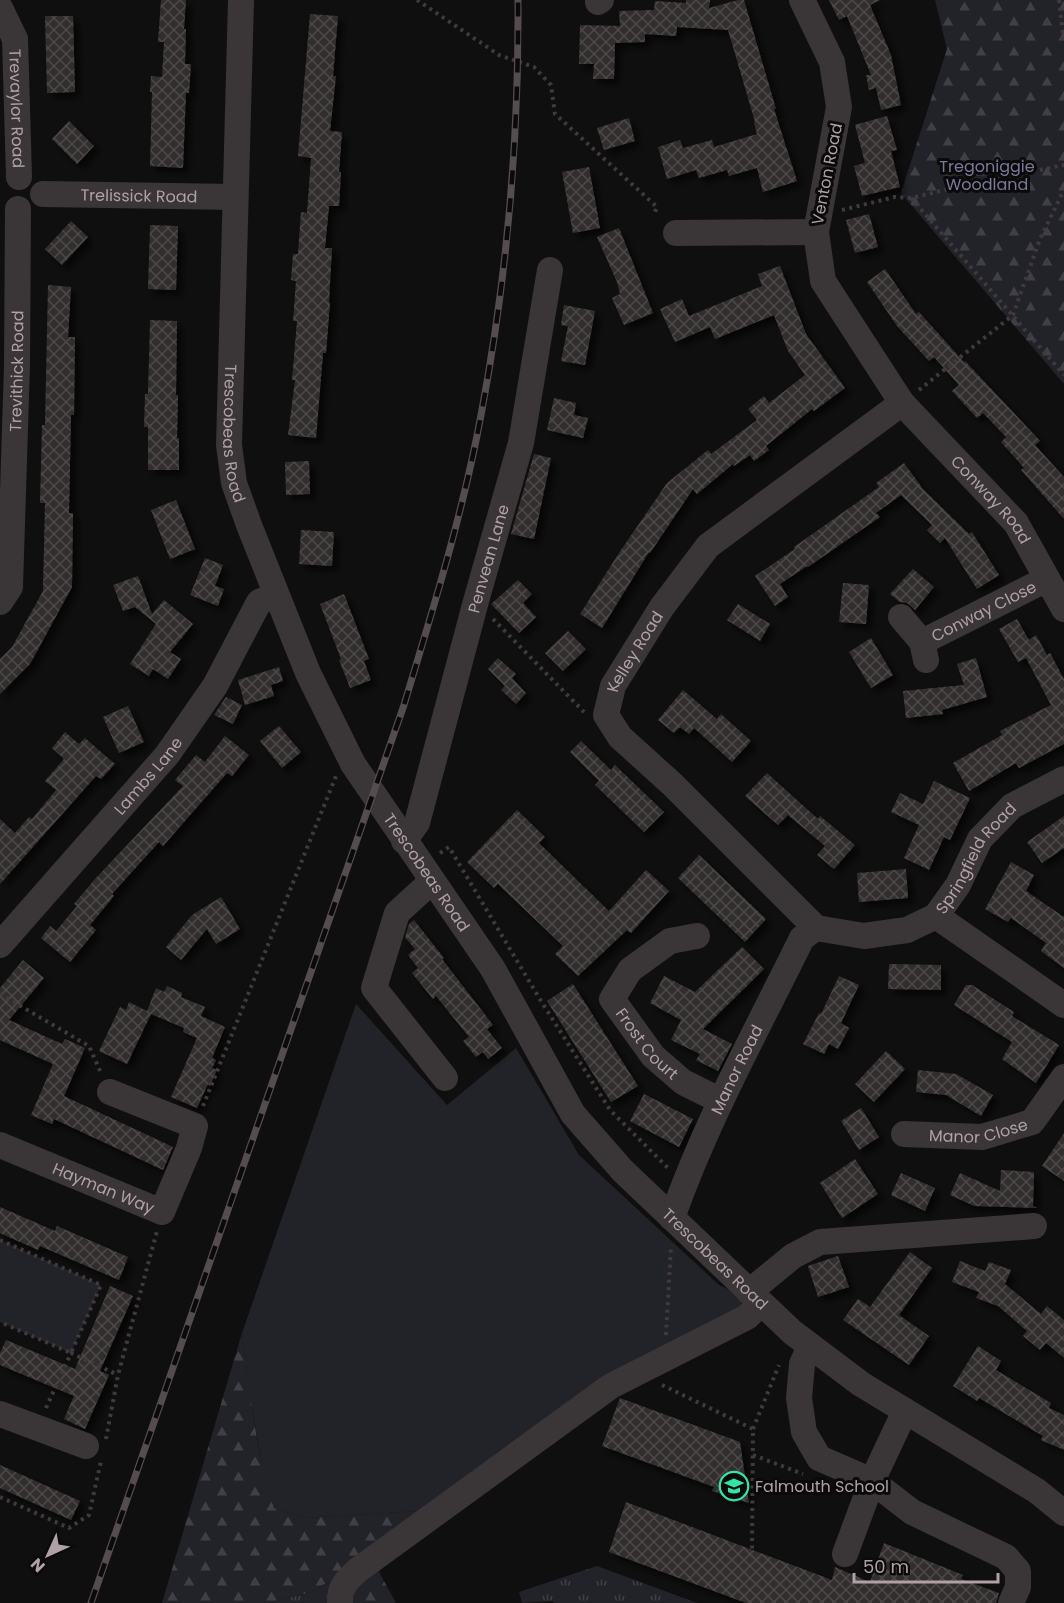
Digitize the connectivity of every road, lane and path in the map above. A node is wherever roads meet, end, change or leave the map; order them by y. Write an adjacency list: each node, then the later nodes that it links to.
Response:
1 (241, 0): 11 (street, Trescobeas Road)
2 (417, 0): 14 (path)
3 (802, 0): 15 (street, Venton Road)
4 (1059, 0): 6 (path)
5 (0, 8): 8 (street, Trevaylor Road)
6 (1064, 43)
7 (1064, 165): 12 (path)
8 (9, 179): 10 (street)
9 (1064, 190): 18 (path)
10 (43, 194): 11 (street, Trelissick Road); 13 (street)
11 (235, 197): 22 (street, Trescobeas Road)
12 (911, 198): 15 (path); 18 (path)
13 (9, 207): 24 (street, Trevithick Road)
14 (654, 214)
15 (817, 224): 16 (street); 20 (street, Venton Road)
16 (676, 233)
17 (550, 270): 23 (street, Penvean Lane)
18 (1013, 315): 19 (path); 20 (path)
19 (1064, 375)
20 (902, 403): 21 (street, Conway Road); 27 (street, Kelley Road)
21 (1047, 579): 25 (street, Conway Road); 26 (street, Conway Close)
22 (276, 596): 28 (street, Trescobeas Road); 35 (street, Lambs Lane)
23 (476, 601): 27 (path); 30 (street, Penvean Lane)
24 (0, 602)
25 (1064, 609)
26 (901, 617)
27 (606, 715): 33 (street, Kelley Road)
28 (349, 757): 30 (street, Trescobeas Road); 42 (path)
29 (1064, 778): 32 (street, Springfield Road)
30 (404, 840): 31 (street, Trescobeas Road)
31 (427, 873): 39 (street); 45 (path); 47 (street, Trescobeas Road)
32 (936, 916): 33 (street, Springfield Road); 37 (street)
33 (816, 928): 41 (street, Manor Road)
34 (697, 936): 41 (street, Frost Court)
35 (0, 945)
36 (0, 994): 40 (path)
37 (1064, 1005)
38 (1064, 1077): 43 (street, Manor Close)
39 (445, 1078)
40 (110, 1092): 42 (street)
41 (721, 1101): 45 (street, Manor Road)
42 (195, 1126): 46 (street, Hayman Way)
43 (904, 1134)
44 (0, 1145): 46 (street, Hayman Way)
45 (684, 1183): 47 (street, Manor Road)
46 (162, 1212): 56 (path)
47 (672, 1218): 50 (street, Trescobeas Road); 54 (path)
48 (1034, 1226): 50 (street)
49 (0, 1240): 53 (path)
50 (754, 1298): 52 (street, Trescobeas Road); 54 (street)
51 (0, 1322): 53 (path)
52 (810, 1346): 57 (street, Trescobeas Road); 62 (street)
53 (71, 1353): 56 (path); 59 (path)
54 (665, 1358): 60 (path); 67 (street)
55 (779, 1365): 60 (path)
56 (118, 1375): 61 (path)
57 (905, 1411): 62 (street); 64 (street, Trescobeas Road)
58 (0, 1414): 59 (street)
59 (37, 1428): 61 (street)
60 (753, 1429): 65 (path)
61 (98, 1446): 63 (path)
62 (872, 1481): 66 (street); 68 (street)
63 (0, 1497)
64 (1064, 1514)
65 (752, 1550)
66 (845, 1554)
67 (340, 1603)
68 (1011, 1603)

